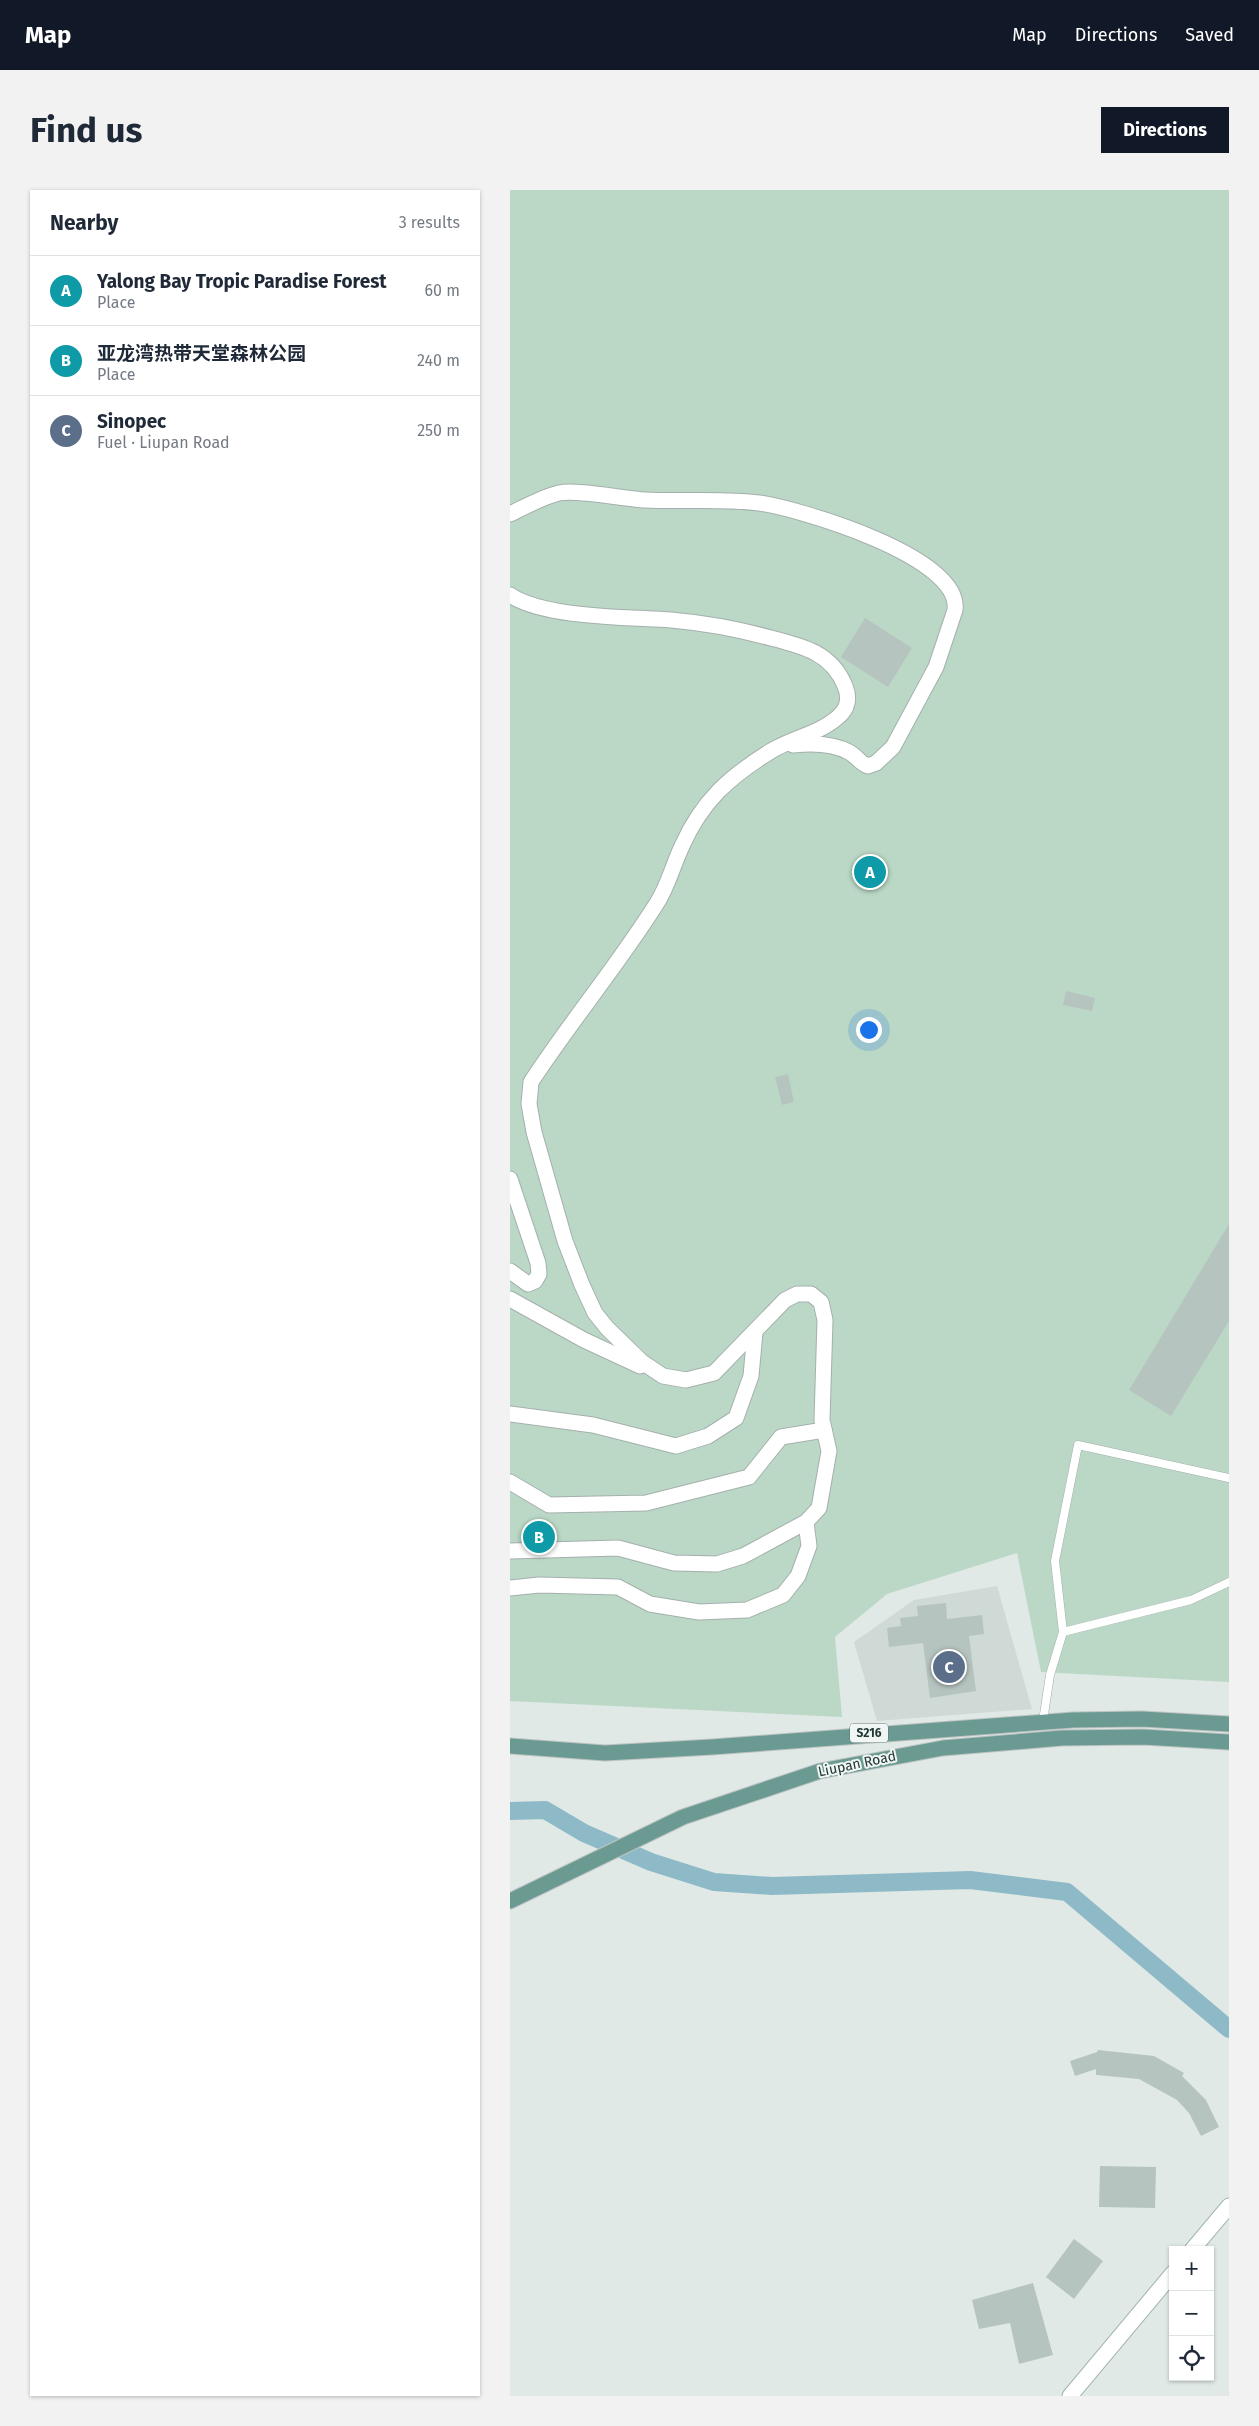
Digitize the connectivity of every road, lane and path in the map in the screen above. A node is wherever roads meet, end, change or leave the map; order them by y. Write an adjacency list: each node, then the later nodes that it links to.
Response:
1 (510, 514): 3 (street)
2 (510, 595): 3 (street)
3 (778, 746): 8 (street)
4 (510, 1179): 5 (street)
5 (510, 1271)
6 (510, 1299): 8 (street)
7 (755, 1332): 8 (street); 9 (street); 10 (street)
8 (663, 1376)
9 (510, 1414)
10 (824, 1430): 12 (street); 13 (street)
11 (1229, 1478): 17 (lane)
12 (510, 1482)
13 (806, 1522): 14 (street); 16 (street)
14 (510, 1551)
15 (1229, 1582): 17 (lane)
16 (510, 1588)
17 (1062, 1632): 18 (lane)
18 (1042, 1721): 19 (main road, Liupan Road / S216); 21 (main road, Liupan Road / S216)
19 (1229, 1724)
20 (1229, 1742): 22 (main road, Liupan Road / S216)
21 (510, 1746)
22 (510, 1901)
23 (1229, 2206): 24 (street)
24 (1195, 2246)
25 (1169, 2278): 26 (street)
26 (1070, 2396)

